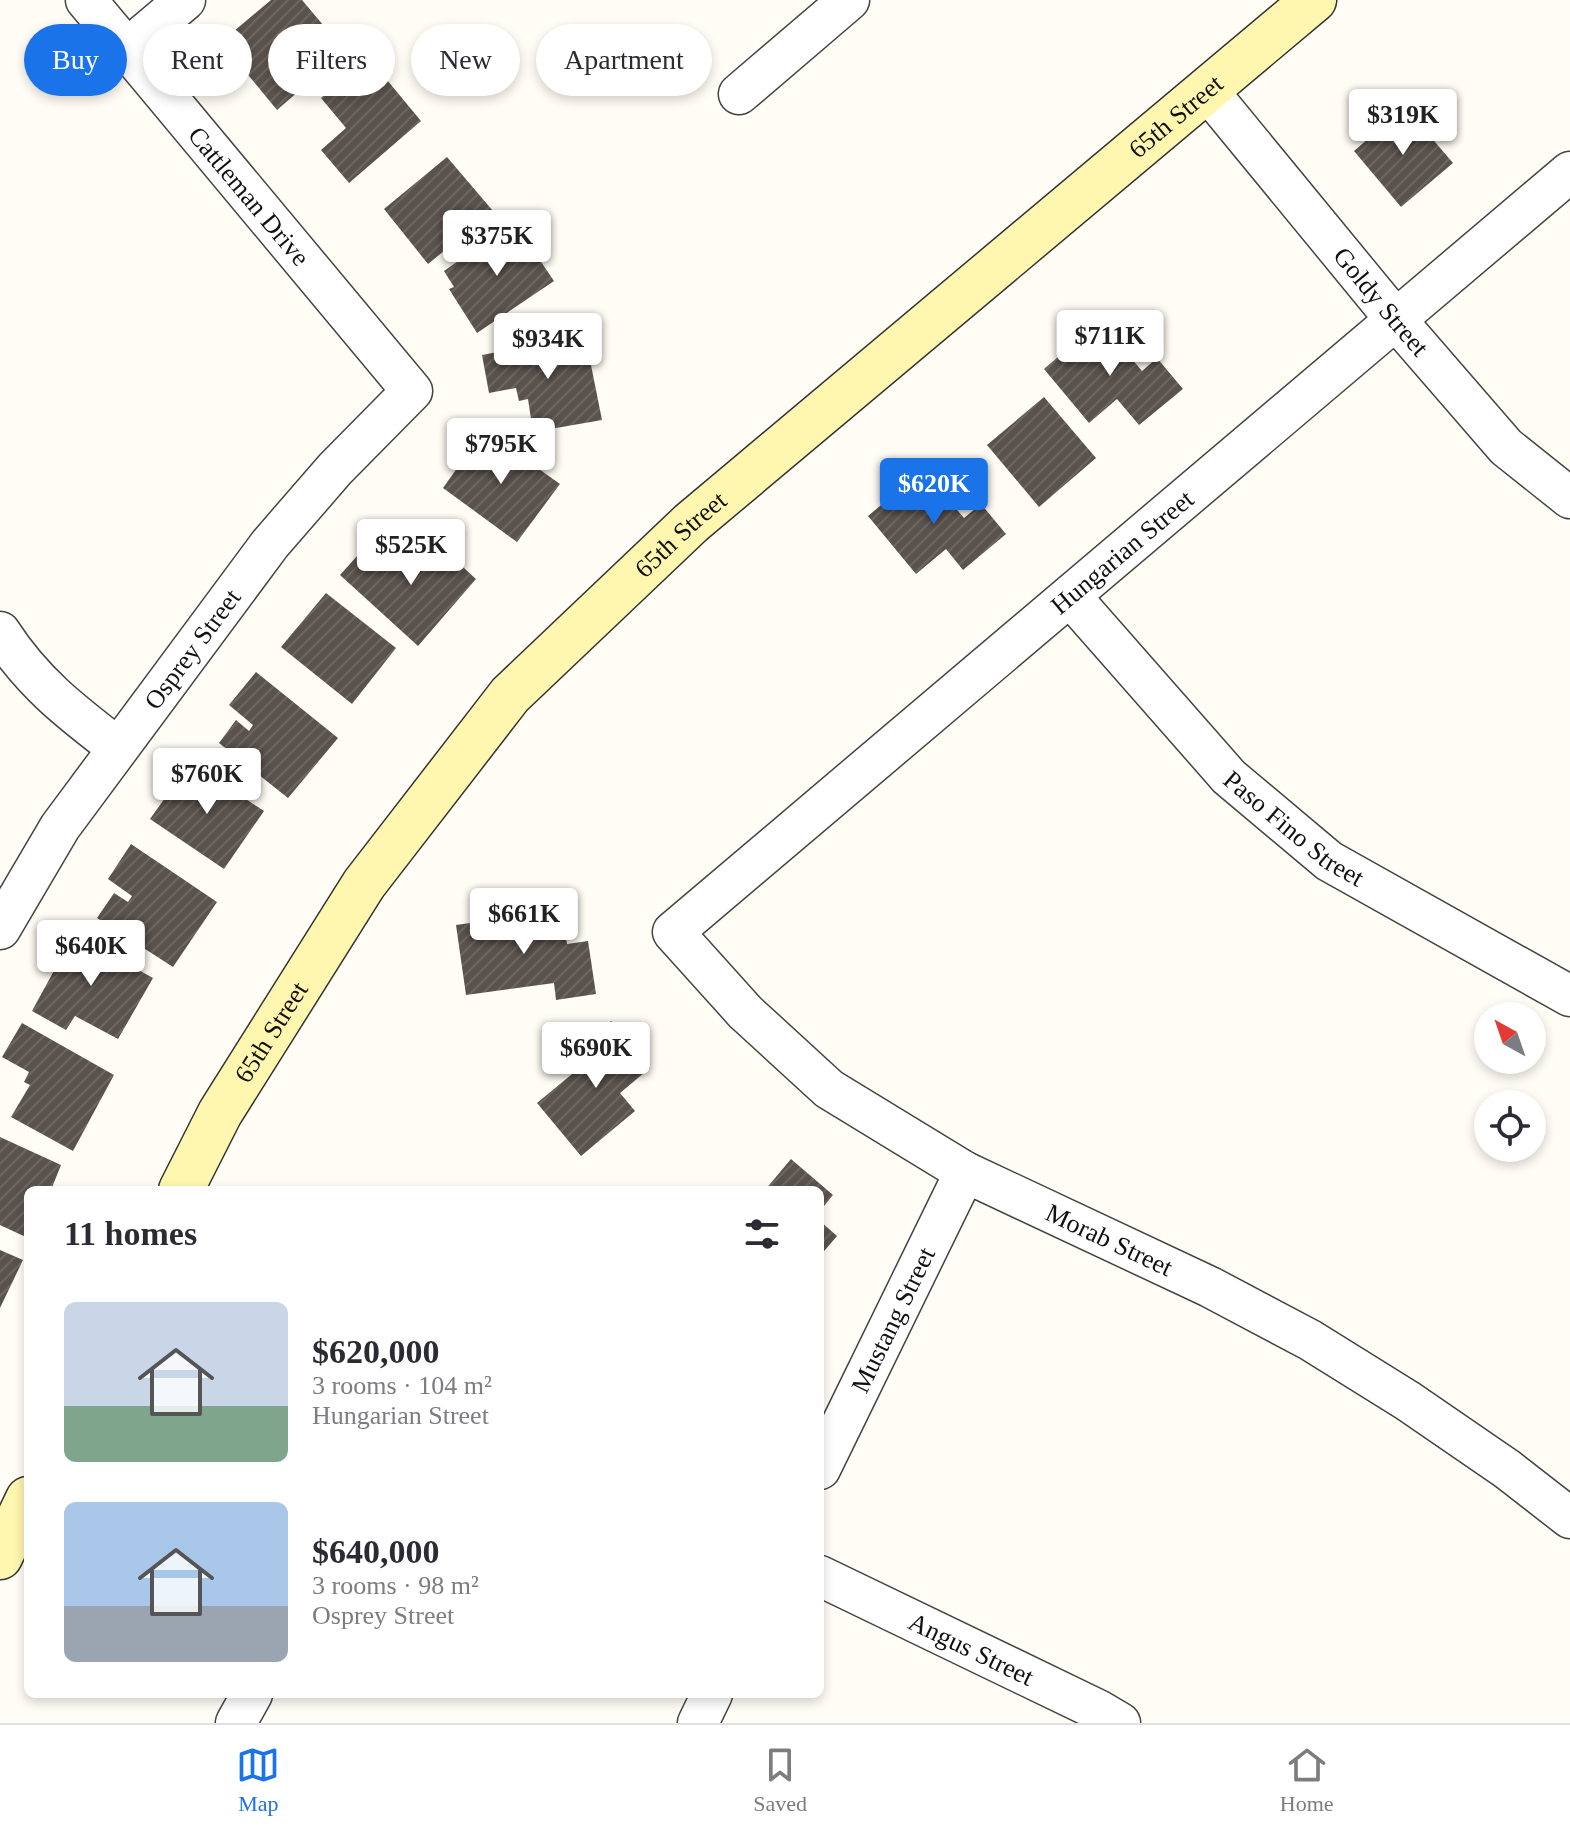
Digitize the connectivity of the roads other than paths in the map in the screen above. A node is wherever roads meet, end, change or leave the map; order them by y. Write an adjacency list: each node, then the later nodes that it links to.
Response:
1 (86, 0): 5 (street, Cattleman Drive)
2 (185, 0): 6 (street)
3 (849, 0): 8 (street)
4 (1314, 0): 7 (street, 65th Street)
5 (106, 24)
6 (127, 49): 11 (street, Cattleman Drive)
7 (1207, 90): 10 (street, Goldy Street); 20 (street, 65th Street)
8 (739, 94)
9 (1570, 172): 10 (street, Hungarian Street)
10 (1396, 320): 12 (street, Goldy Street); 13 (street, Hungarian Street)
11 (412, 391): 15 (street, Osprey Street)
12 (1570, 498)
13 (1070, 596): 17 (street, Hungarian Street); 18 (street, Paso Fino Street)
14 (0, 632): 15 (street)
15 (118, 748): 16 (street, Osprey Street)
16 (0, 929)
17 (673, 932): 19 (street, Morab Street)
18 (1570, 996)
19 (965, 1172): 21 (street, Mustang Street); 23 (street, Morab Street)
20 (183, 1186)
21 (824, 1461)
22 (24, 1507): 24 (street)
23 (1570, 1518)
24 (0, 1557)
25 (824, 1578): 30 (street, Angus Street)
26 (250, 1698): 28 (street)
27 (710, 1698): 29 (street)
28 (236, 1723)
29 (698, 1723)
30 (1120, 1723)

